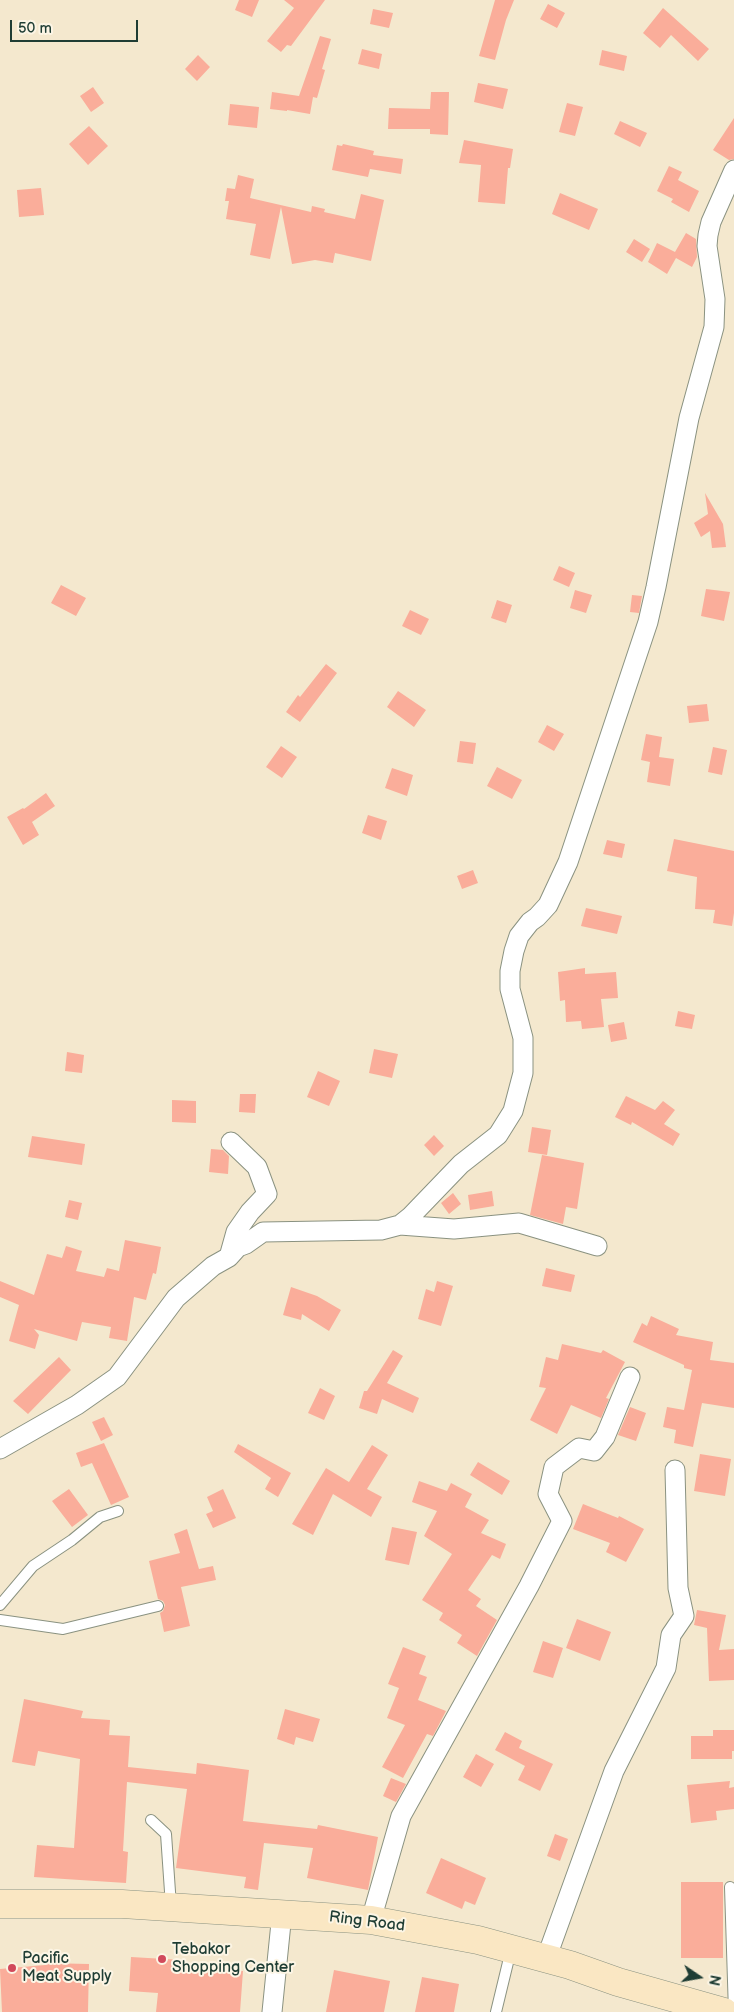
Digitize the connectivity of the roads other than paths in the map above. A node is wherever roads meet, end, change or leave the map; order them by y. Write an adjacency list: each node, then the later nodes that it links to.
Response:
1 (734, 170): 3 (street)
2 (231, 1142): 5 (street)
3 (400, 1225): 4 (street); 5 (street)
4 (597, 1246)
5 (229, 1257): 7 (street)
6 (630, 1378): 18 (street)
7 (0, 1450)
8 (675, 1470): 20 (street)
9 (118, 1511): 10 (lane)
10 (0, 1605)
11 (158, 1606): 12 (lane)
12 (0, 1620)
13 (151, 1820): 16 (lane)
14 (730, 1888): 24 (lane)
15 (0, 1904): 16 (main road, Ring Road)
16 (171, 1907): 17 (main road, Ring Road)
17 (282, 1913): 18 (main road, Ring Road); 21 (street)
18 (371, 1920): 19 (main road, Ring Road)
19 (512, 1950): 20 (main road, Ring Road); 22 (lane)
20 (546, 1959): 23 (main road, Ring Road)
21 (272, 2012)
22 (496, 2012)
23 (724, 2012)
24 (734, 2012)

